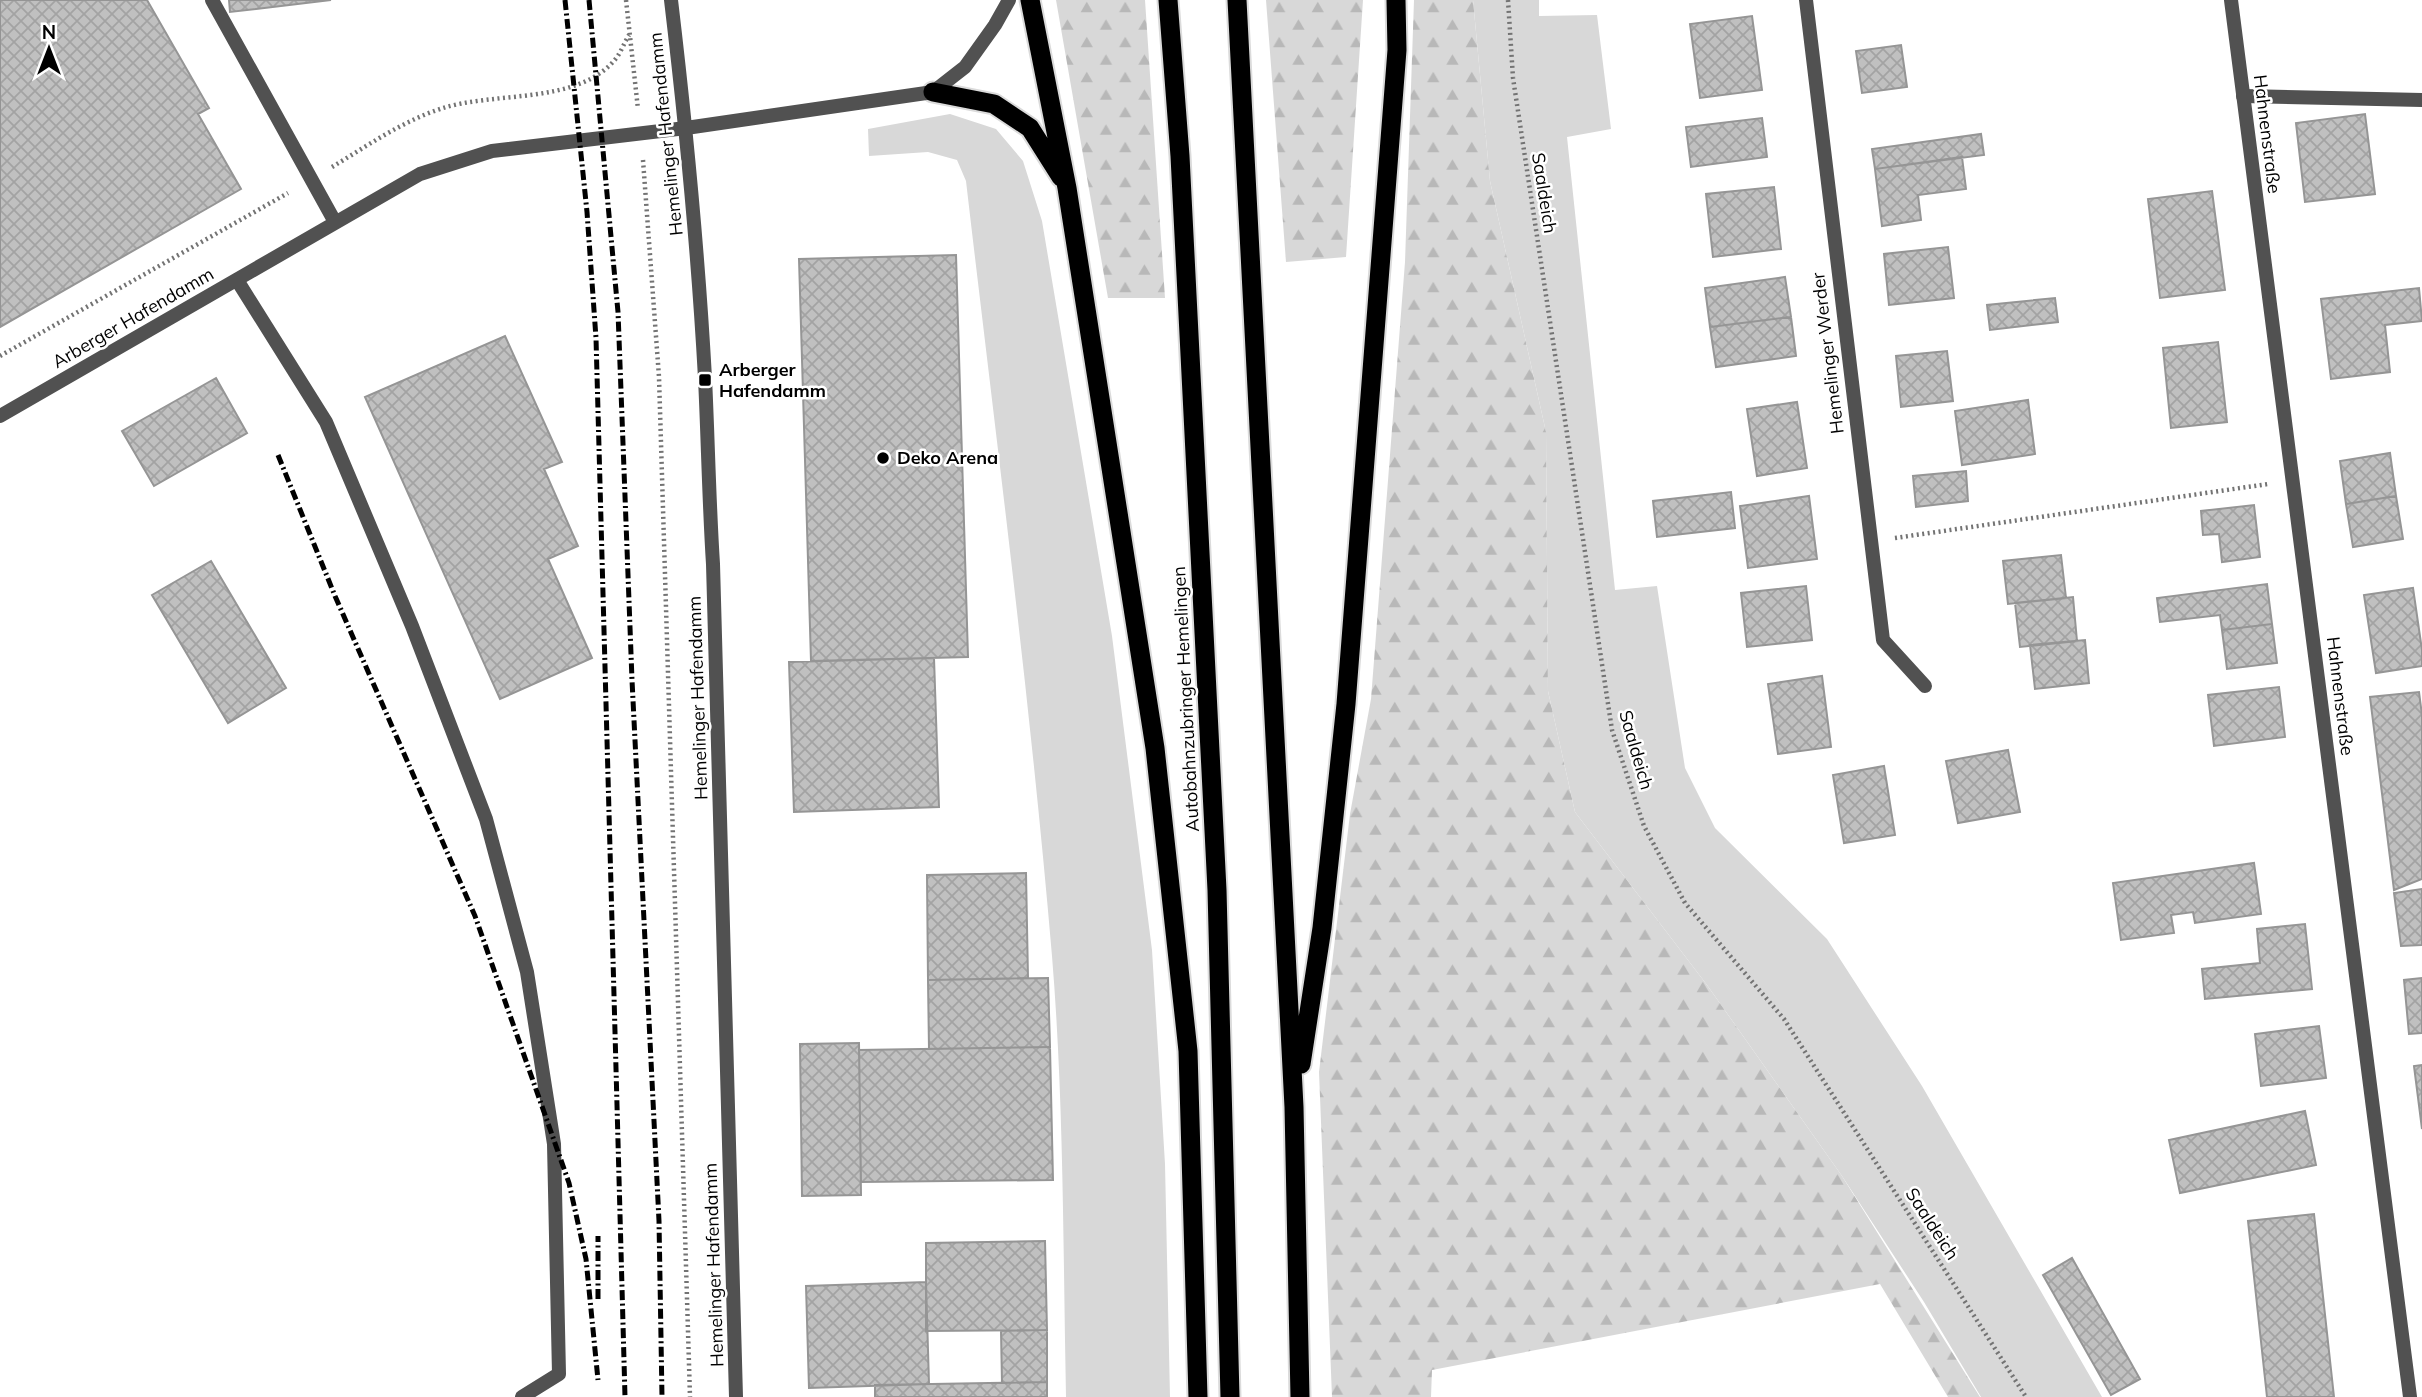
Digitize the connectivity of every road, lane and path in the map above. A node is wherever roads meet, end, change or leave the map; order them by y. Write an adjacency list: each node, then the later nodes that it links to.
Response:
1 (212, 0): 18 (street)
2 (626, 0): 16 (path)
3 (671, 0): 15 (street, Hemelinger Hafendamm)
4 (1009, 0): 12 (street, Arberger Hafendamm)
5 (1030, 0): 17 (highway)
6 (1168, 0): 29 (highway, Autobahnzubringer Hemelingen)
7 (1237, 0): 24 (highway)
8 (1396, 0): 24 (highway)
9 (1508, 0): 31 (path, Saaldeich)
10 (1805, 0): 22 (street, Hemelinger Werder)
11 (2231, 0): 13 (street, Hahnenstraße)
12 (933, 92): 15 (street, Arberger Hafendamm); 17 (highway)
13 (2243, 96): 14 (street); 21 (street, Hahnenstraße)
14 (2422, 100)
15 (686, 128): 16 (street, Arberger Hafendamm); 27 (street, Hemelinger Hafendamm)
16 (641, 133): 18 (street, Arberger Hafendamm); 26 (path)
17 (1068, 188): 28 (highway)
18 (335, 222): 19 (street, Arberger Hafendamm)
19 (236, 280): 20 (street, Arberger Hafendamm); 25 (street)
20 (0, 416)
21 (2293, 481): 22 (path); 32 (street, Hahnenstraße)
22 (1870, 541): 23 (street, Hemelinger Werder)
23 (1925, 686)
24 (1294, 1107): 30 (highway)
25 (522, 1397)
26 (690, 1397)
27 (737, 1397)
28 (1198, 1397)
29 (1230, 1397)
30 (1300, 1397)
31 (2026, 1397)
32 (2410, 1397)

